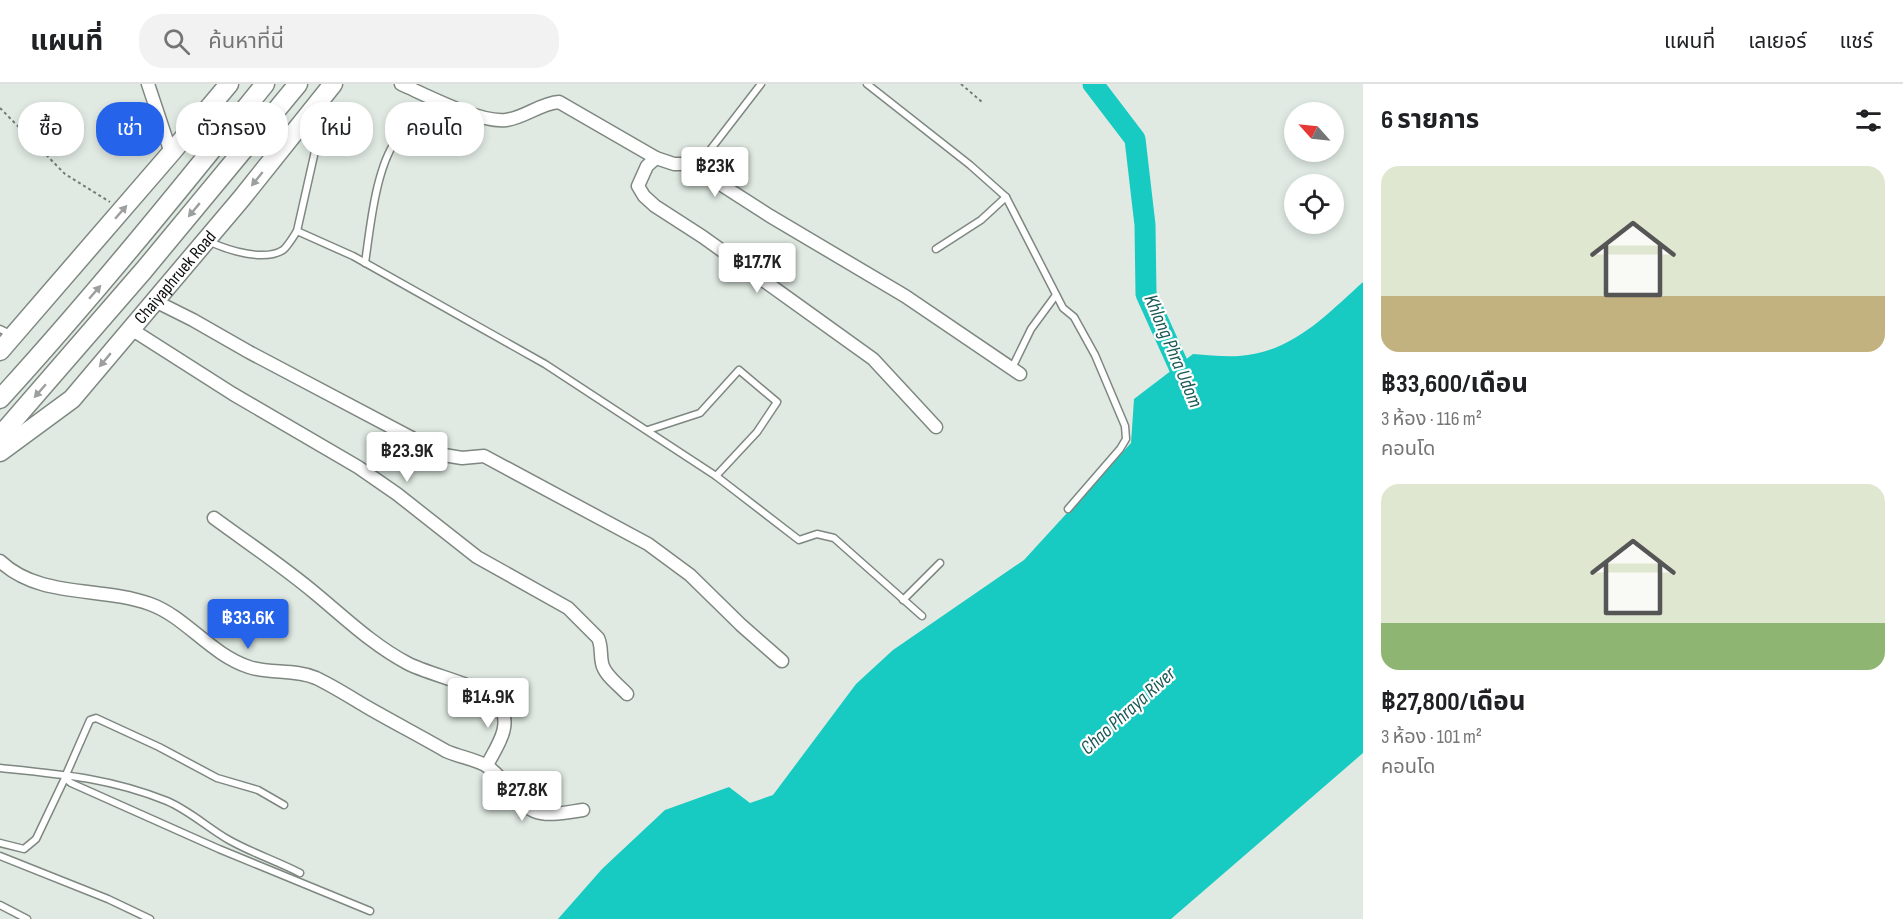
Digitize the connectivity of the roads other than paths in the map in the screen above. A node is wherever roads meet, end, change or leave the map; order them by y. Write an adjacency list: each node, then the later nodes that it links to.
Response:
1 (148, 84): 9 (street)
2 (229, 84): 9 (main road)
3 (265, 84): 25 (main road, one-way to 3)
4 (298, 84): 28 (main road, Chaiyaphruek Road, one-way to 28)
5 (333, 84): 16 (main road, Chaiyaphruek Road, one-way to 16)
6 (401, 84): 12 (street)
7 (761, 84): 13 (lane)
8 (867, 84): 14 (lane)
9 (171, 153): 22 (main road, one-way to 9)
10 (314, 156): 15 (lane)
11 (389, 156): 18 (lane)
12 (656, 158): 13 (street); 26 (street)
13 (689, 164): 24 (street)
14 (1006, 196): 17 (lane); 19 (lane)
15 (297, 231): 16 (lane); 18 (lane)
16 (206, 240): 20 (main road, Chaiyaphruek Road)
17 (936, 249)
18 (365, 263): 27 (lane)
19 (1056, 295): 24 (lane); 31 (lane)
20 (154, 301): 21 (main road, Chaiyaphruek Road); 37 (street)
21 (131, 329): 29 (main road, Chaiyaphruek Road, one-way to 29); 38 (street)
22 (7, 332): 23 (main road)
23 (0, 351)
24 (1016, 371)
25 (0, 399)
26 (936, 427)
27 (648, 430): 30 (lane); 30 (lane)
28 (0, 436)
29 (0, 452)
30 (716, 476): 35 (lane)
31 (1068, 509)
32 (213, 518): 39 (street)
33 (0, 561): 39 (street)
34 (940, 563): 35 (lane)
35 (903, 600): 36 (lane)
36 (922, 616)
37 (782, 662)
38 (627, 694)
39 (487, 765): 43 (street)
40 (0, 768): 41 (lane)
41 (66, 776): 42 (lane); 44 (lane); 46 (lane); 48 (lane)
42 (284, 805)
43 (583, 810)
44 (0, 843)
45 (0, 856): 50 (lane)
46 (300, 873)
47 (0, 905): 49 (lane)
48 (370, 911)
49 (27, 919)
50 (150, 919)

